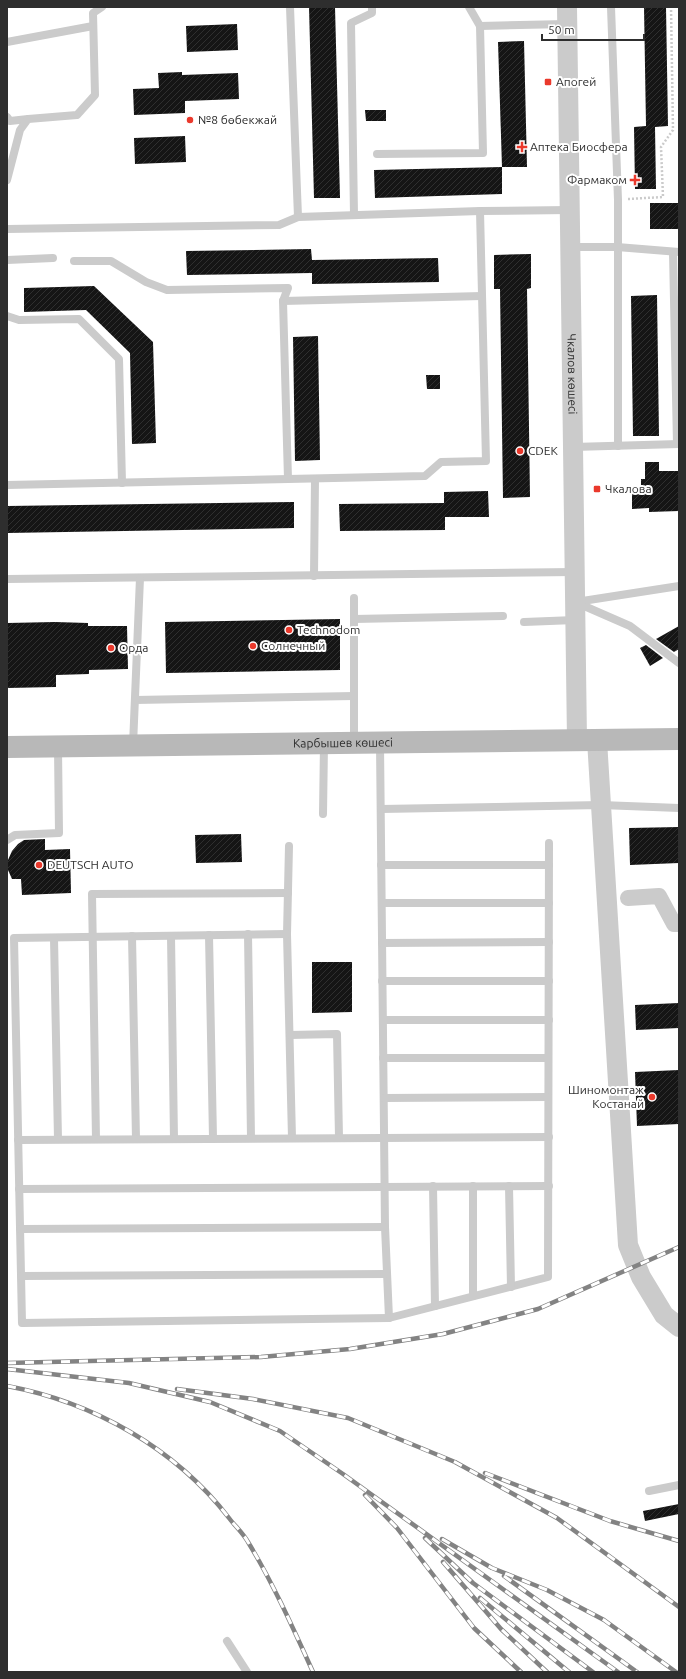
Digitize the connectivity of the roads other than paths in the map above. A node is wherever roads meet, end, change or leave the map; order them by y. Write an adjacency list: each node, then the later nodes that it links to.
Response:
1 (102, 7): 7 (lane)
2 (290, 7): 17 (lane)
3 (372, 7): 16 (lane)
4 (469, 7): 8 (lane)
5 (610, 7): 20 (lane)
6 (567, 16): 8 (lane); 14 (street, Чкалов көшесі)
7 (93, 26): 9 (lane); 11 (lane)
8 (480, 26): 12 (lane)
9 (7, 42)
10 (7, 117): 11 (lane)
11 (28, 119): 13 (lane)
12 (377, 154)
13 (7, 180)
14 (569, 210): 15 (lane); 19 (street, Чкалов көшесі)
15 (480, 211): 16 (lane); 25 (lane)
16 (354, 215): 17 (lane)
17 (298, 217): 18 (lane)
18 (7, 229)
19 (570, 247): 20 (lane); 31 (street, Чкалов көшесі)
20 (617, 247): 21 (lane); 30 (lane)
21 (676, 252): 28 (lane)
22 (53, 258): 23 (lane)
23 (7, 260)
24 (74, 262): 26 (lane)
25 (482, 296): 26 (lane); 33 (lane)
26 (283, 301): 32 (lane)
27 (7, 316): 34 (lane)
28 (677, 337): 29 (lane)
29 (678, 444): 30 (lane)
30 (618, 446): 31 (lane)
31 (572, 447): 36 (street, Чкалов көшесі)
32 (288, 479): 33 (lane); 34 (lane)
33 (315, 479): 37 (lane)
34 (122, 483): 35 (lane)
35 (7, 485)
36 (574, 572): 37 (lane); 42 (street, Чкалов көшесі)
37 (314, 576): 38 (lane)
38 (140, 578): 39 (lane); 48 (lane)
39 (7, 579)
40 (679, 586): 42 (lane)
41 (354, 598): 44 (lane)
42 (575, 611): 45 (lane); 46 (lane); 50 (street, Чкалов көшесі)
43 (503, 616): 44 (lane)
44 (354, 619): 47 (lane)
45 (524, 622)
46 (679, 663)
47 (354, 696): 48 (lane); 52 (lane)
48 (135, 700): 54 (lane)
49 (679, 739): 50 (main road, Карбышев көшесі)
50 (587, 740): 53 (main road, Карбышев көшесі); 57 (street, Чкалов көшесі)
51 (324, 743): 52 (main road, Карбышев көшесі); 54 (main road, Карбышев көшесі); 60 (lane)
52 (354, 743): 53 (main road, Карбышев көшесі)
53 (380, 743): 59 (lane)
54 (133, 746): 56 (main road, Карбышев көшесі)
55 (7, 747): 56 (main road, Карбышев көшесі)
56 (58, 747): 61 (lane)
57 (601, 805): 58 (lane); 59 (lane); 114 (street, Чкалов көшесі)
58 (679, 808)
59 (381, 809): 64 (lane)
60 (323, 814)
61 (7, 840)
62 (549, 843): 65 (lane)
63 (288, 846): 66 (lane)
64 (381, 865): 65 (lane); 68 (lane)
65 (549, 865): 69 (lane)
66 (288, 893): 72 (lane); 76 (lane)
67 (628, 898): 70 (street)
68 (382, 903): 69 (lane); 78 (lane)
69 (549, 903): 79 (lane)
70 (679, 924)
71 (248, 934): 72 (lane); 73 (lane); 91 (lane)
72 (287, 934): 84 (lane)
73 (209, 935): 75 (lane); 90 (lane)
74 (132, 936): 75 (lane); 76 (lane); 97 (lane)
75 (170, 936): 98 (lane)
76 (93, 937): 77 (lane); 96 (lane)
77 (54, 938): 95 (lane); 99 (lane)
78 (382, 942): 79 (lane); 80 (lane)
79 (549, 942): 81 (lane)
80 (382, 981): 81 (lane); 82 (lane)
81 (549, 981): 83 (lane)
82 (383, 1020): 83 (lane); 85 (lane)
83 (549, 1020): 86 (lane)
84 (290, 1035): 92 (lane); 93 (lane)
85 (383, 1058): 86 (lane); 88 (lane)
86 (548, 1058): 87 (lane)
87 (548, 1097): 88 (lane); 89 (lane)
88 (384, 1098): 94 (lane)
89 (548, 1136): 94 (lane); 104 (lane)
90 (213, 1138): 91 (lane); 98 (lane)
91 (251, 1138): 92 (lane)
92 (292, 1138): 93 (lane)
93 (339, 1138): 94 (lane)
94 (384, 1138): 100 (lane)
95 (58, 1139): 96 (lane); 99 (lane)
96 (96, 1139): 97 (lane)
97 (136, 1139): 98 (lane)
98 (174, 1139)
99 (18, 1140): 105 (lane)
100 (385, 1186): 101 (lane); 105 (lane); 106 (lane)
101 (433, 1186): 102 (lane); 112 (lane)
102 (473, 1186): 103 (lane); 111 (lane)
103 (509, 1186): 104 (lane); 110 (lane)
104 (549, 1186): 110 (lane)
105 (19, 1189): 107 (lane)
106 (385, 1227): 107 (lane); 108 (lane)
107 (20, 1229): 109 (lane)
108 (386, 1274): 109 (lane); 113 (lane)
109 (21, 1276): 113 (lane)
110 (511, 1287): 111 (lane)
111 (473, 1296): 112 (lane)
112 (435, 1306): 113 (lane)
113 (389, 1318)
114 (679, 1327)
115 (679, 1485): 116 (lane)
116 (649, 1491)
117 (227, 1641): 118 (lane)
118 (247, 1672)

